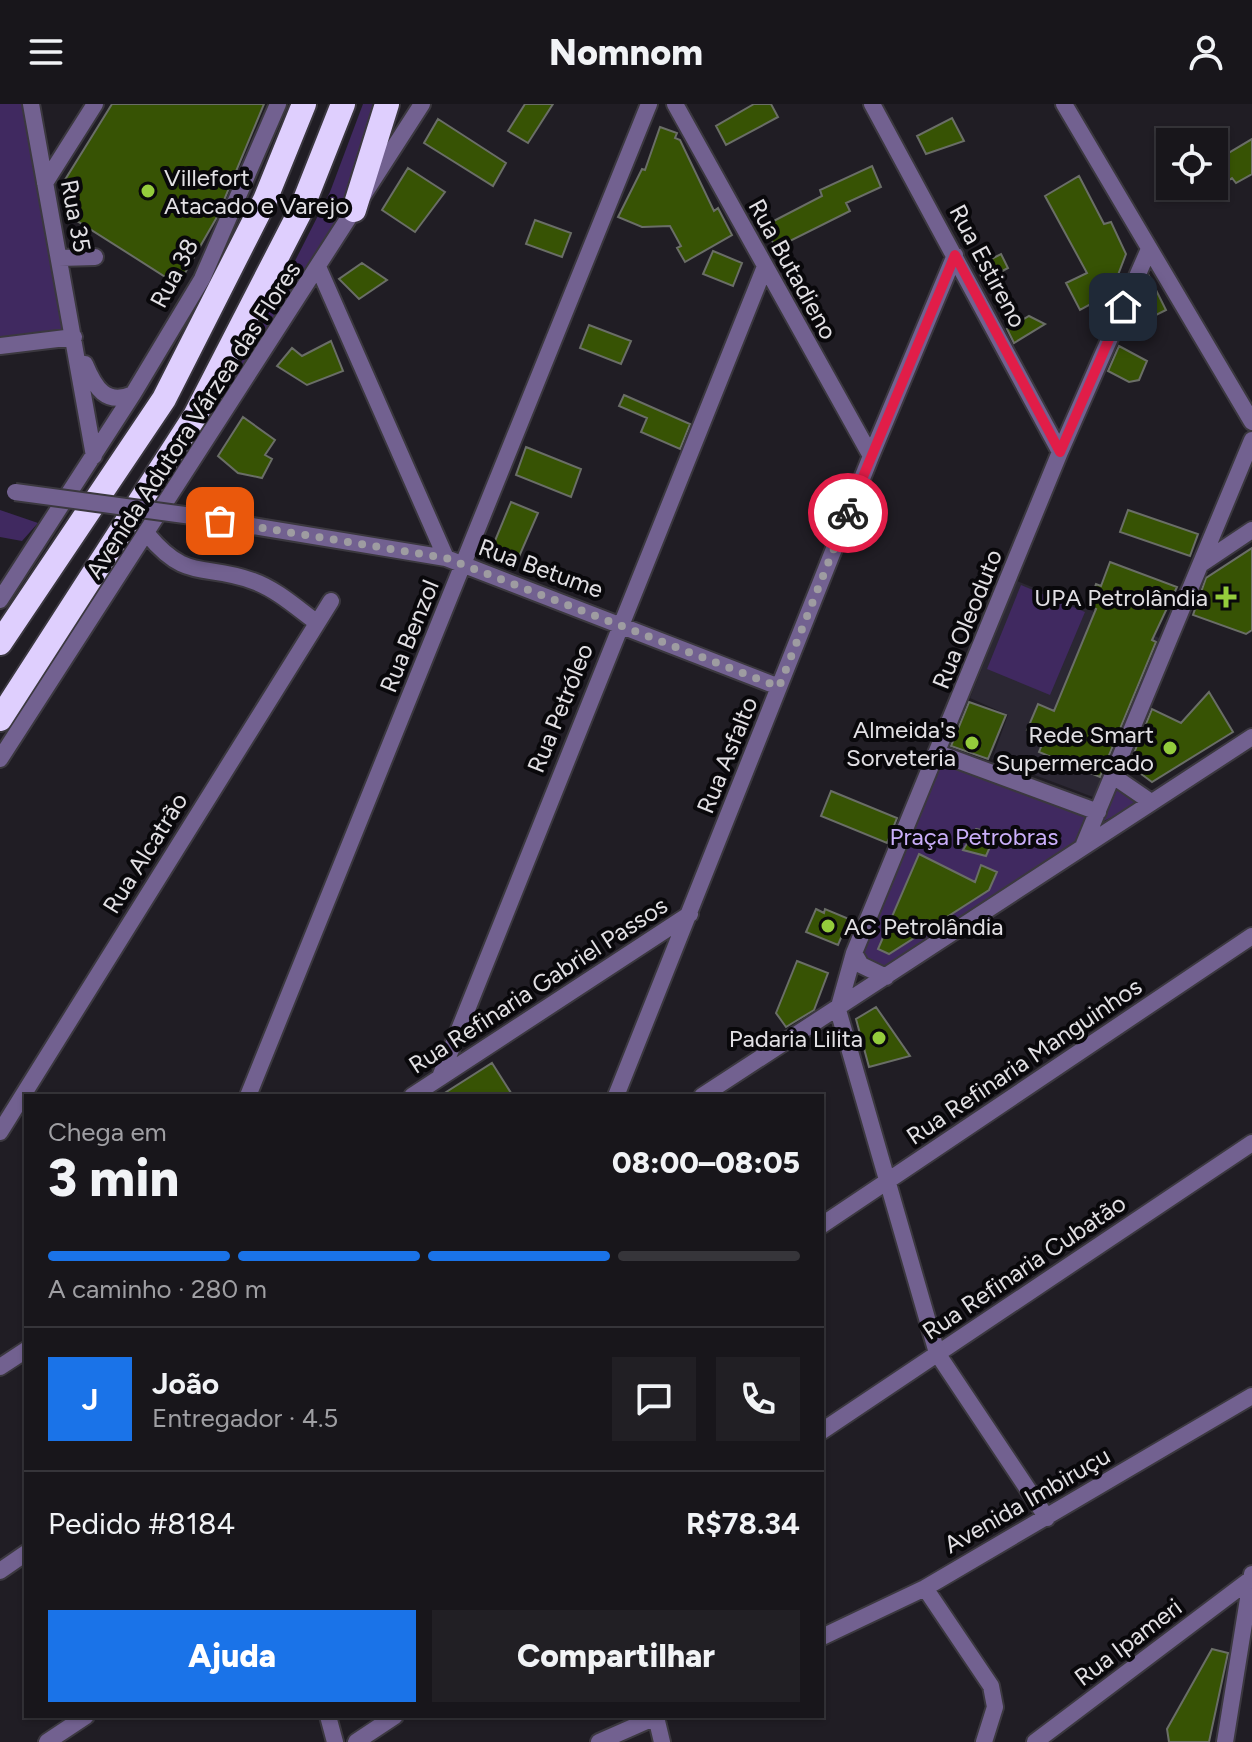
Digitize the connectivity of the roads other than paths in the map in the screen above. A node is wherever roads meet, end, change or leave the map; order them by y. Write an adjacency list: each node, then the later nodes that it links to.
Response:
1 (31, 104): 12 (street, Rua 35)
2 (95, 104): 12 (street)
3 (278, 104): 22 (street, Rua 38)
4 (304, 104): 38 (highway)
5 (343, 104): 40 (highway)
6 (387, 104): 13 (highway)
7 (422, 104): 13 (street, Avenida Adutora Várzea das Flores)
8 (649, 104): 33 (street, Rua Benzol)
9 (675, 104): 19 (street, Rua Butadieno)
10 (872, 104): 15 (street, Rua Estireno)
11 (1064, 104): 14 (street)
12 (45, 183): 17 (street, Rua 35)
13 (354, 210): 18 (street, Avenida Adutora Várzea das Flores)
14 (1149, 249): 23 (street); 25 (street, Rua Oleoduto)
15 (955, 255): 25 (street, Rua Estireno); 27 (street, Rua Asfalto)
16 (95, 257): 17 (street)
17 (59, 258): 20 (street, Rua 35)
18 (319, 269): 30 (street, Avenida Adutora Várzea das Flores); 31 (street, Rua Betume)
19 (764, 269): 27 (street, Rua Butadieno); 37 (street, Rua Petróleo)
20 (74, 337): 21 (street); 22 (street, Rua 35); 26 (street, Rua 35)
21 (0, 346)
22 (133, 394): 26 (street, Rua 38)
23 (1252, 422)
24 (1252, 440): 32 (street)
25 (1060, 452): 42 (street, Rua Oleoduto)
26 (94, 456): 34 (street)
27 (871, 456): 39 (street, Rua Asfalto)
28 (8, 492): 31 (street, bridge)
29 (1252, 530): 32 (street)
30 (148, 535): 36 (street); 43 (street, Avenida Adutora Várzea das Flores)
31 (446, 558): 33 (street, Rua Betume)
32 (1201, 564): 44 (street)
33 (464, 565): 37 (street, Rua Betume); 54 (street, Rua Benzol)
34 (0, 600)
35 (331, 601): 36 (street, Rua Alcatrão)
36 (316, 622): 58 (street, Rua Alcatrão)
37 (620, 623): 39 (street, Rua Betume); 53 (street, Rua Petróleo)
38 (0, 643)
39 (779, 687): 48 (street, Rua Asfalto)
40 (0, 719)
41 (1252, 737): 45 (street)
42 (938, 753): 46 (street); 50 (street, Rua Oleoduto)
43 (0, 759)
44 (1113, 776): 45 (street); 46 (street)
45 (1151, 802): 47 (street)
46 (1098, 812): 47 (street)
47 (1083, 846): 51 (street)
48 (690, 914): 53 (street, Rua Refinaria Gabriel Passos); 56 (street, Rua Asfalto)
49 (1252, 936): 60 (street, Rua Refinaria Manguinhos)
50 (854, 953): 51 (street); 52 (street, Rua Oleoduto)
51 (886, 977): 52 (street)
52 (838, 1010): 57 (street); 60 (street)
53 (440, 1077): 55 (street, Rua Refinaria Gabriel Passos)
54 (249, 1094)
55 (415, 1094)
56 (617, 1094)
57 (705, 1094)
58 (0, 1132)
59 (1252, 1143): 63 (street, Rua Refinaria Cubatão)
60 (887, 1181): 61 (street, Rua Refinaria Manguinhos); 63 (street)
61 (824, 1224)
62 (24, 1351): 64 (street)
63 (937, 1353): 66 (street, Rua Refinaria Cubatão); 67 (street)
64 (0, 1367)
65 (1252, 1396): 67 (street, Avenida Imbiruçu)
66 (824, 1430)
67 (1047, 1518): 71 (street, Avenida Imbiruçu)
68 (24, 1554): 69 (street)
69 (0, 1571)
70 (1251, 1576): 84 (street, Rua Ipameri); 85 (street)
71 (925, 1588): 72 (street, Avenida Imbiruçu); 83 (street)
72 (824, 1636)
73 (83, 1718): 78 (street)
74 (329, 1718): 79 (street)
75 (392, 1718): 80 (street)
76 (653, 1718): 81 (street)
77 (657, 1718): 82 (street)
78 (47, 1742)
79 (335, 1742)
80 (356, 1742)
81 (599, 1742)
82 (662, 1742)
83 (984, 1742)
84 (1035, 1742)
85 (1225, 1742)

